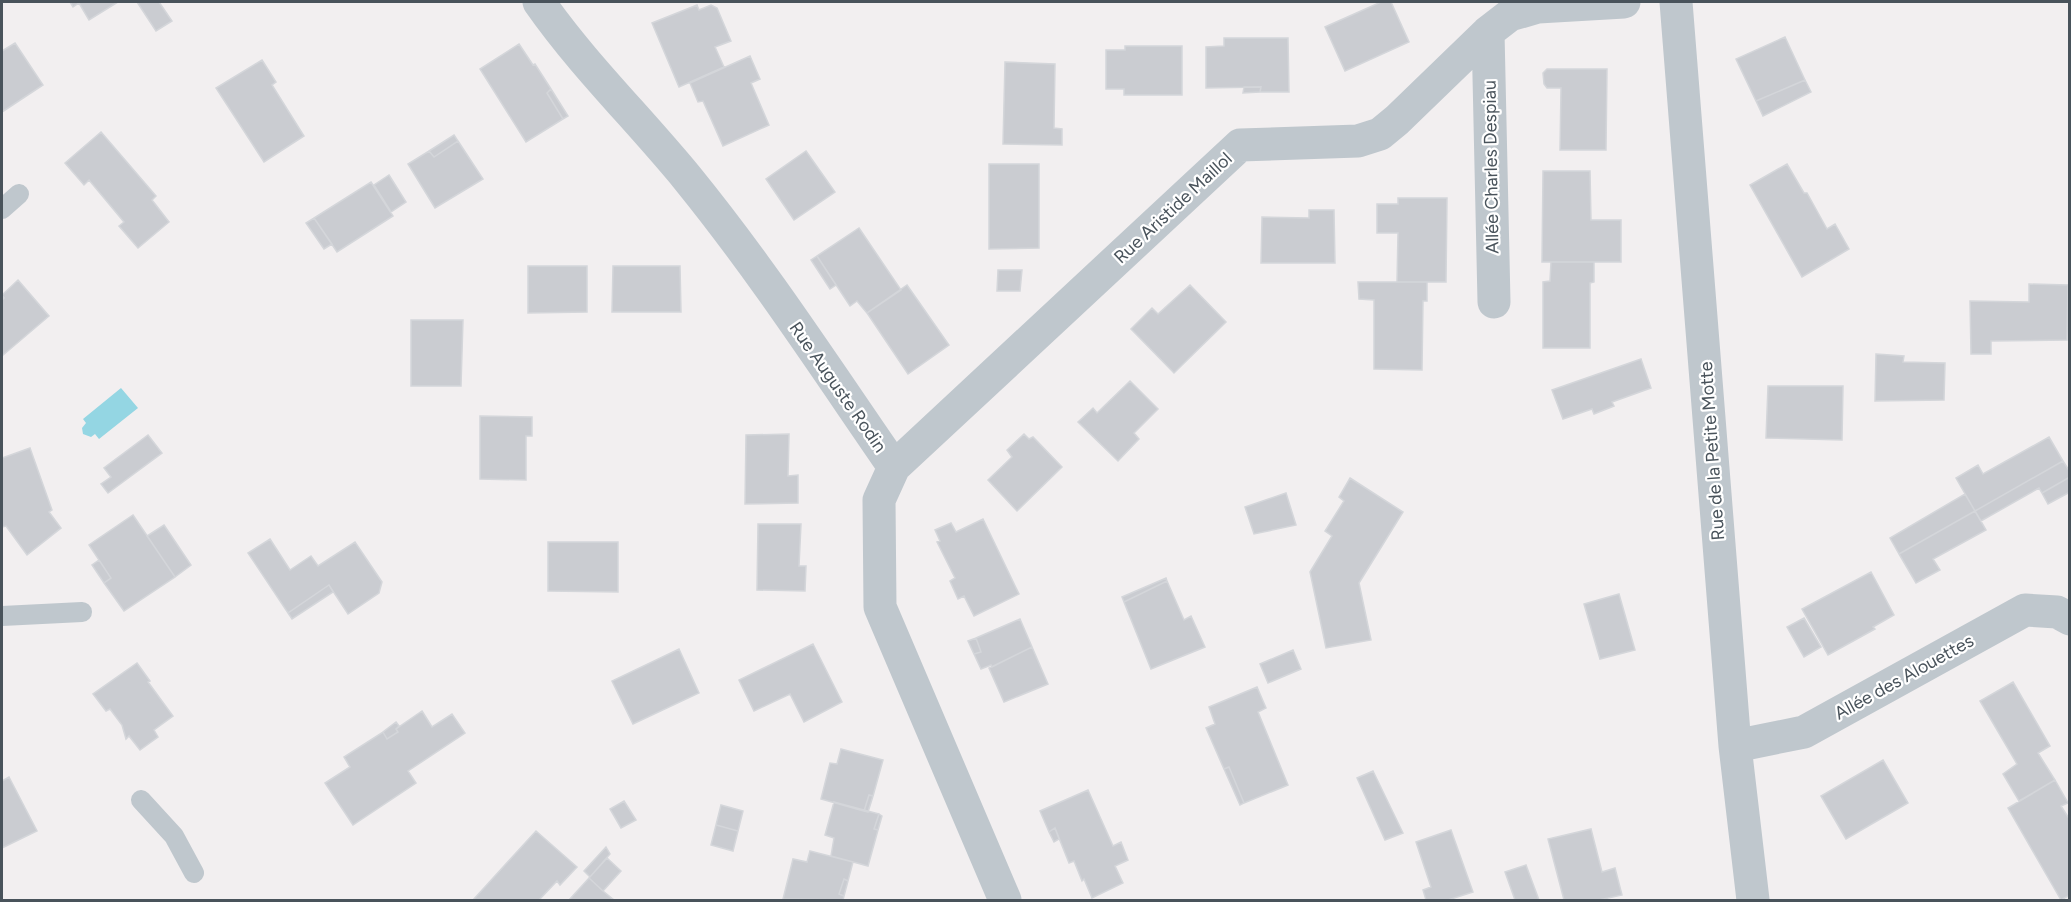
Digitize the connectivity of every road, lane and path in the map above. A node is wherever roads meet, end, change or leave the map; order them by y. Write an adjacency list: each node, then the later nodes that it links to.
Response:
1 (539, 2): 8 (street, Rue Auguste Rodin)
2 (1624, 2): 4 (street, Rue Aristide Maillol)
3 (1676, 2): 12 (street, Rue de la Petite Motte)
4 (1488, 32): 7 (street, Allée Charles Despiau); 8 (street, Rue Aristide Maillol)
5 (19, 194): 6 (lane)
6 (2, 209)
7 (1494, 303)
8 (894, 467): 15 (street, Rue Auguste Rodin)
9 (82, 612): 10 (lane)
10 (2, 615)
11 (2070, 619): 12 (street, Allée des Alouettes)
12 (1735, 746): 16 (street, Rue de la Petite Motte)
13 (141, 801): 14 (lane)
14 (194, 873)
15 (1005, 900)
16 (1753, 900)

